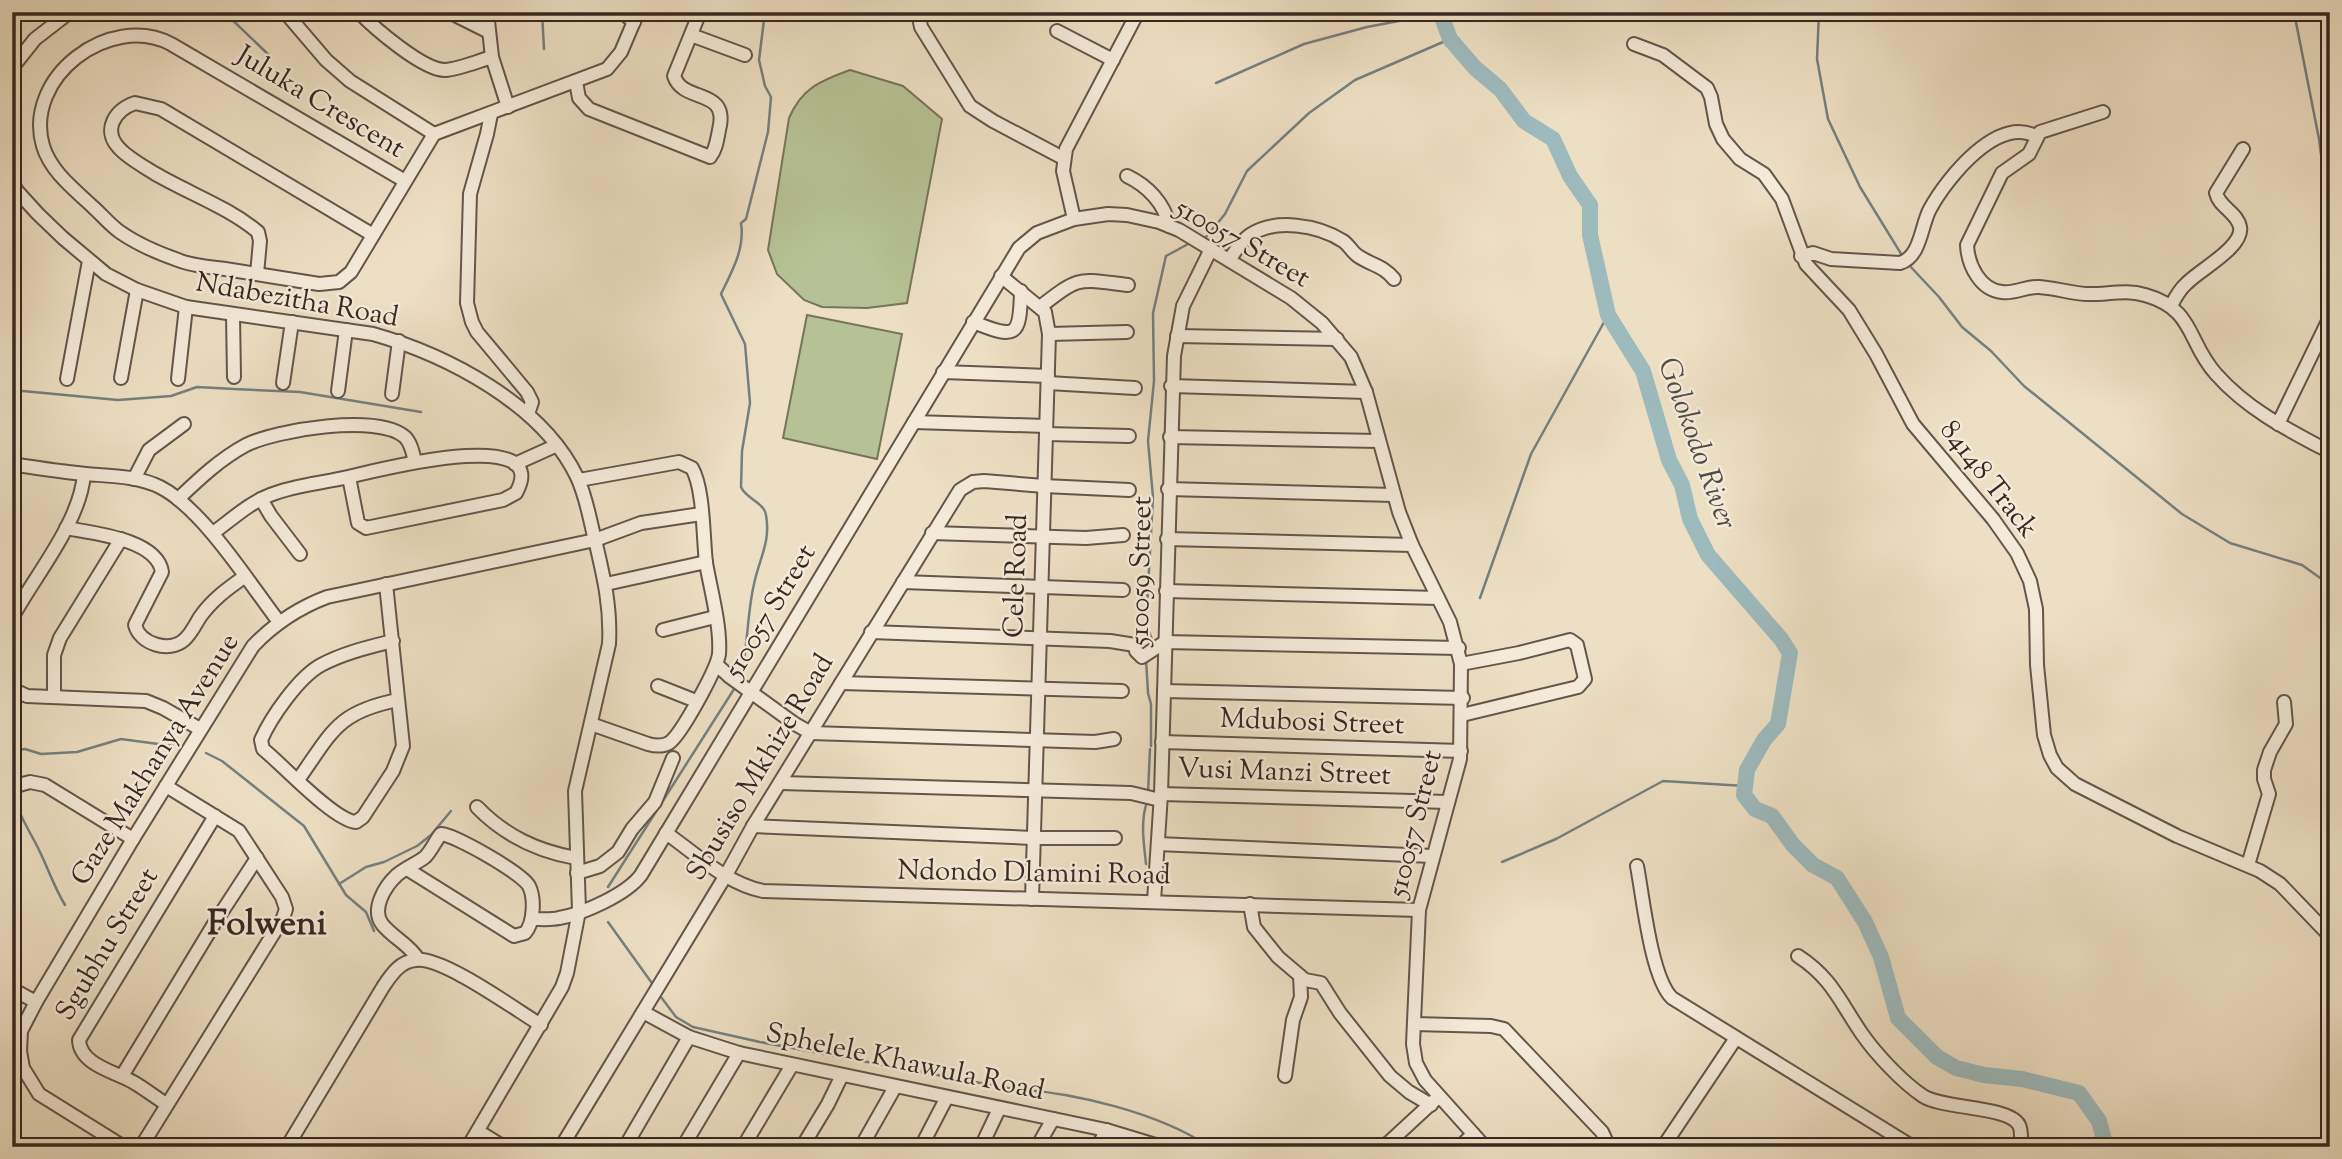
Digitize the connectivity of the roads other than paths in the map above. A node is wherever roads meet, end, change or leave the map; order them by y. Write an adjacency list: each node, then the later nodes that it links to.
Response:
1 (71, 12): 18 (street)
2 (285, 12): 23 (street)
3 (359, 12): 16 (street)
4 (449, 12): 12 (street)
5 (487, 12): 12 (street)
6 (622, 12): 10 (street)
7 (700, 12): 13 (street)
8 (918, 12): 26 (street)
9 (1134, 14): 17 (street)
10 (636, 17): 19 (street)
11 (1058, 31): 17 (street)
12 (489, 32): 16 (street)
13 (691, 35): 15 (street); 19 (street)
14 (1634, 44): 34 (street, 84148 Track)
15 (745, 55)
16 (492, 57): 20 (street)
17 (1113, 60): 26 (street)
18 (12, 68)
19 (576, 82): 20 (street)
20 (508, 107): 22 (street)
21 (2103, 112): 24 (street)
22 (491, 114): 23 (street); 68 (street)
23 (435, 134): 28 (street, Juluka Crescent)
24 (2036, 137): 34 (street); 43 (street)
25 (2244, 149): 43 (street)
26 (1063, 158): 30 (street)
27 (1127, 176): 31 (street)
28 (405, 181): 32 (street, Juluka Crescent); 37 (street, Juluka Crescent)
29 (12, 182): 36 (street, Ndabezitha Road)
30 (1074, 219): 31 (street, 510057 Street); 38 (street, 510057 Street)
31 (1169, 226): 33 (street, 510057 Street)
32 (373, 235): 37 (street, Juluka Crescent); 37 (street)
33 (1211, 249): 35 (street, 510057 Street); 53 (street, 510059 Street)
34 (1801, 256): 161 (street, 84148 Track)
35 (1229, 260): 39 (street); 54 (street, 510057 Street)
36 (89, 261): 41 (street, Ndabezitha Road); 59 (street)
37 (257, 274)
38 (1001, 276): 42 (street); 49 (street, 510057 Street)
39 (1394, 279)
40 (1128, 285): 45 (street)
41 (137, 290): 44 (street, Ndabezitha Road); 57 (street)
42 (1020, 291): 45 (street); 49 (street)
43 (2171, 306): 71 (street)
44 (187, 307): 46 (street, Ndabezitha Road); 60 (street)
45 (1041, 307): 52 (street, Cele Road)
46 (233, 315): 48 (street, Ndabezitha Road); 58 (street)
47 (2330, 317): 71 (street)
48 (292, 322): 50 (street, Ndabezitha Road); 62 (street)
49 (973, 322): 56 (street, 510057 Street)
50 (346, 330): 55 (street, Ndabezitha Road); 65 (street)
51 (1127, 332): 52 (street)
52 (1049, 334): 61 (street, Cele Road)
53 (1177, 336): 54 (street); 63 (street, 510059 Street)
54 (1337, 339): 66 (street, 510057 Street)
55 (399, 341): 67 (street); 68 (street, Ndabezitha Road)
56 (943, 372): 61 (street); 69 (street, 510057 Street)
57 (121, 377)
58 (234, 377)
59 (67, 379)
60 (177, 379)
61 (1048, 380): 64 (street); 72 (street, Cele Road)
62 (283, 383)
63 (1171, 386): 66 (street); 74 (street, 510059 Street)
64 (1135, 388)
65 (338, 391)
66 (1366, 392): 75 (street, 510057 Street)
67 (392, 394)
68 (528, 414): 76 (street, Ndabezitha Road)
69 (914, 422): 72 (street); 128 (street, 510057 Street)
70 (184, 424): 83 (street)
71 (2278, 424): 77 (street)
72 (1046, 430): 73 (street); 85 (street, Cele Road)
73 (1129, 436)
74 (1170, 437): 75 (street); 87 (street, 510059 Street)
75 (1380, 441): 88 (street, 510057 Street)
76 (555, 446): 80 (street); 84 (street, Ndabezitha Road)
77 (2330, 452)
78 (415, 462): 80 (street); 82 (street); 89 (street)
79 (12, 464): 81 (street)
80 (515, 464): 82 (street)
81 (85, 474): 83 (street); 92 (street)
82 (349, 477): 90 (street)
83 (134, 480): 89 (street)
84 (579, 480): 91 (street); 98 (street, Ndabezitha Road)
85 (1044, 486): 86 (street); 94 (street, Sbusiso Mkhize Road); 96 (street, Cele Road)
86 (1129, 489)
87 (1168, 489): 88 (street); 99 (street, 510059 Street)
88 (1394, 495): 100 (street, 510057 Street)
89 (178, 499): 93 (street)
90 (261, 499): 93 (street); 101 (street)
91 (701, 514): 98 (street, Gaze Makhanya Avenue); 102 (street)
92 (66, 528): 97 (street); 112 (street)
93 (213, 533): 103 (street)
94 (932, 533): 96 (street); 104 (street, Sbusiso Mkhize Road)
95 (1123, 535): 96 (street)
96 (1042, 537): 107 (street, Cele Road)
97 (121, 539): 103 (street); 129 (street)
98 (595, 540): 105 (street, Gaze Makhanya Avenue); 106 (street, Ndabezitha Road)
99 (1167, 540): 100 (street); 109 (street, 510059 Street)
100 (1412, 545): 110 (street, 510057 Street)
101 (300, 554)
102 (706, 562): 106 (street); 111 (street)
103 (244, 577): 113 (street)
104 (903, 582): 107 (street); 115 (street, Sbusiso Mkhize Road)
105 (386, 584): 113 (street, Gaze Makhanya Avenue); 117 (street)
106 (606, 584): 135 (street, Ndabezitha Road)
107 (1041, 588): 108 (street); 116 (street, Cele Road)
108 (1123, 590)
109 (1166, 591): 110 (street); 118 (street, 510059 Street)
110 (1438, 598): 119 (street, 510057 Street)
111 (715, 617): 114 (street); 121 (street)
112 (12, 618)
113 (279, 622): 136 (street, Gaze Makhanya Avenue)
114 (663, 629)
115 (872, 632): 116 (street); 122 (street, Sbusiso Mkhize Road)
116 (1040, 639): 118 (street); 125 (street, Cele Road)
117 (393, 641): 131 (street); 143 (street)
118 (1165, 642): 119 (street); 127 (street, 510059 Street)
119 (1459, 648): 120 (street, 510057 Street)
120 (1461, 664): 130 (street, 510057 Street); 134 (street)
121 (717, 665): 128 (street); 132 (street)
122 (841, 683): 125 (street); 137 (street, Sbusiso Mkhize Road)
123 (658, 686): 132 (street)
124 (12, 689): 129 (street)
125 (1038, 689): 126 (street); 138 (street, Cele Road)
126 (1122, 691)
127 (1164, 691): 130 (street); 140 (street, 510059 Street)
128 (751, 692): 137 (street); 153 (street, 510057 Street)
129 (54, 696): 136 (street)
130 (1463, 698): 134 (street, 510057 Street)
131 (398, 700): 143 (street); 143 (street)
132 (696, 701): 135 (street)
133 (2284, 702): 161 (street)
134 (1462, 715): 141 (street, 510057 Street)
135 (591, 724): 160 (street, Ndabezitha Road)
136 (200, 729): 145 (street, Gaze Makhanya Avenue)
137 (811, 733): 138 (street); 144 (street, Sbusiso Mkhize Road)
138 (1037, 739): 139 (street); 147 (street, Cele Road)
139 (1114, 739)
140 (1162, 742): 141 (street, Mdubosi Street); 148 (street, 510059 Street)
141 (1461, 751): 149 (street, 510057 Street)
142 (673, 758): 164 (street)
143 (298, 780)
144 (781, 783): 147 (street, Vusi Manzi Street); 152 (street, Sbusiso Mkhize Road)
145 (166, 786): 151 (street); 156 (street, Gaze Makhanya Avenue)
146 (12, 787): 156 (street)
147 (1035, 790): 148 (street, Vusi Manzi Street); 154 (street, Cele Road)
148 (1161, 797): 149 (street, Vusi Manzi Street); 157 (street, 510059 Street)
149 (1448, 802): 158 (street, 510057 Street)
150 (477, 807): 160 (street)
151 (215, 816): 159 (street); 187 (street, Sgubhu Street)
152 (753, 826): 154 (street); 165 (street, Sbusiso Mkhize Road)
153 (666, 833): 165 (street, Ndondo Dlamini Road); 170 (street, 510057 Street)
154 (1033, 838): 155 (street); 166 (street, Cele Road)
155 (1115, 838)
156 (134, 839): 177 (street, Gaze Makhanya Avenue)
157 (1158, 844): 158 (street); 167 (street, 510059 Street)
158 (1432, 856): 169 (street, 510057 Street)
159 (257, 858): 187 (street); 192 (street)
160 (576, 858): 164 (street, Ndabezitha Road)
161 (2248, 865): 172 (street, 84148 Track)
162 (1637, 866): 182 (street)
163 (407, 869): 171 (street); 171 (street); 174 (street)
164 (577, 873): 170 (street, Ndabezitha Road)
165 (726, 875): 166 (street, Ndondo Dlamini Road); 178 (street, Sbusiso Mkhize Road)
166 (1032, 898): 167 (street, Ndondo Dlamini Road)
167 (1154, 901): 168 (street, Ndondo Dlamini Road)
168 (1250, 904): 169 (street, Ndondo Dlamini Road); 175 (street)
169 (1419, 910): 179 (street, 510057 Street)
170 (579, 911): 171 (street, 510057 Street); 180 (street, Ndabezitha Road)
171 (532, 919)
172 (2330, 936)
173 (1798, 956): 220 (street)
174 (418, 959): 180 (street); 201 (street)
175 (1300, 976): 188 (street); 191 (street)
176 (12, 989): 177 (street)
177 (36, 1002): 185 (street, Gaze Makhanya Avenue)
178 (643, 1012): 181 (street, Sphelele Khawula Road); 204 (street, Sbusiso Mkhize Road)
179 (1414, 1024): 191 (street, 510057 Street); 217 (street)
180 (541, 1025): 196 (street, Ndabezitha Road)
181 (689, 1037): 183 (street, Sphelele Khawula Road); 205 (street)
182 (1736, 1038): 218 (street); 219 (street)
183 (739, 1053): 184 (street, Sphelele Khawula Road); 206 (street)
184 (792, 1065): 186 (street, Sphelele Khawula Road); 207 (street)
185 (18, 1069): 199 (street, Gaze Makhanya Avenue)
186 (842, 1075): 189 (street, Sphelele Khawula Road); 208 (street)
187 (122, 1076): 192 (street, Sgubhu Street)
188 (1285, 1076)
189 (895, 1087): 190 (street, Sphelele Khawula Road); 209 (street)
190 (947, 1097): 193 (street, Sphelele Khawula Road); 210 (street)
191 (1435, 1101): 197 (street, 510057 Street); 214 (street)
192 (166, 1104): 200 (street)
193 (999, 1108): 194 (street, Sphelele Khawula Road); 211 (street)
194 (1054, 1119): 195 (street, Sphelele Khawula Road); 212 (street)
195 (1106, 1130): 198 (street, Sphelele Khawula Road); 213 (street)
196 (478, 1131): 202 (street, Ndabezitha Road); 203 (street)
197 (1474, 1134): 215 (street); 216 (street, 510057 Street)
198 (1159, 1146)
199 (124, 1147)
200 (141, 1147)
201 (287, 1147)
202 (468, 1147)
203 (504, 1147)
204 (561, 1147)
205 (625, 1147)
206 (684, 1147)
207 (743, 1147)
208 (802, 1147)
209 (861, 1147)
210 (921, 1147)
211 (981, 1147)
212 (1037, 1147)
213 (1098, 1147)
214 (1384, 1147)
215 (1460, 1147)
216 (1485, 1147)
217 (1609, 1147)
218 (1664, 1147)
219 (1913, 1147)
220 (2021, 1147)

